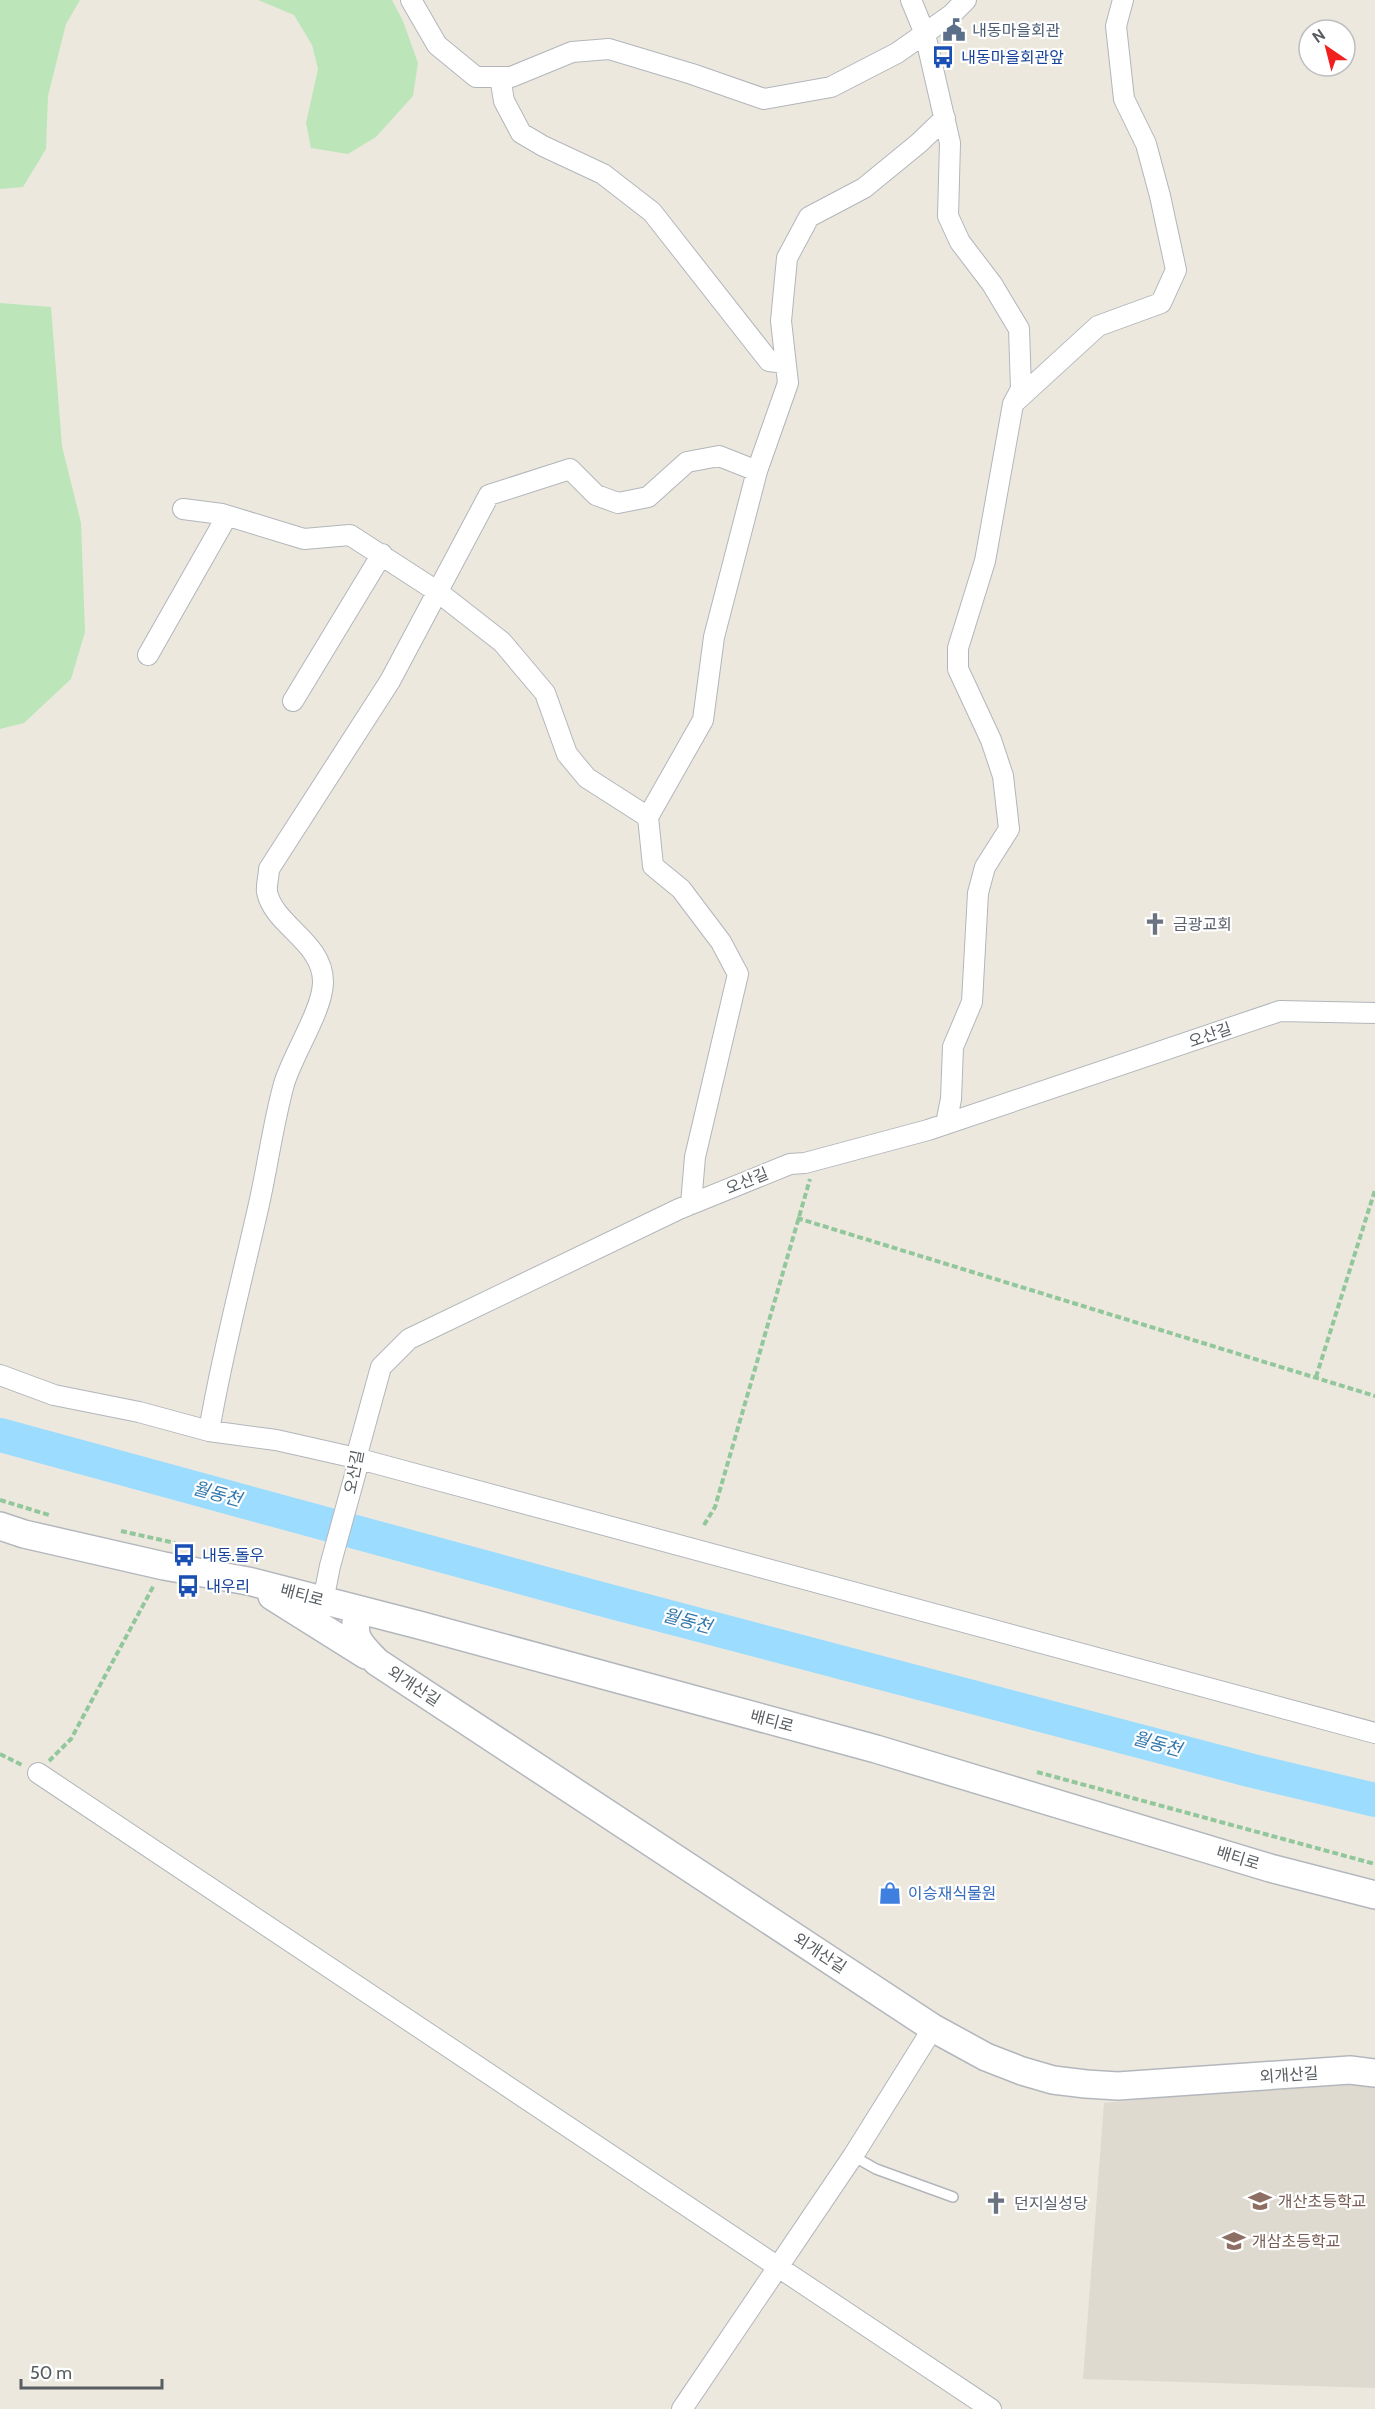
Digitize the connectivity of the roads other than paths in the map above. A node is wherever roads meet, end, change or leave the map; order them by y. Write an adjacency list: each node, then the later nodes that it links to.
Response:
1 (411, 0): 6 (street)
2 (911, 0): 5 (street)
3 (966, 0): 5 (street)
4 (1123, 0): 9 (street)
5 (925, 34): 6 (street); 7 (street)
6 (500, 77): 8 (street)
7 (945, 118): 8 (street); 9 (street)
8 (785, 363): 10 (street)
9 (1013, 404): 19 (street)
10 (757, 471): 14 (street); 17 (street)
11 (183, 509): 12 (street)
12 (227, 516): 13 (street); 15 (street)
13 (382, 554): 14 (street); 16 (street)
14 (438, 591): 17 (street); 22 (street)
15 (148, 655)
16 (293, 701)
17 (648, 817): 20 (street)
18 (1375, 1013): 19 (street, 오산길)
19 (946, 1124): 20 (street, 오산길)
20 (691, 1204): 23 (street, 오산길)
21 (0, 1375): 22 (street)
22 (208, 1431): 23 (street)
23 (357, 1461): 26 (street, 오산길); 30 (street)
24 (0, 1526): 25 (main road, 배티로)
25 (248, 1581): 26 (main road, 배티로); 29 (main road)
26 (323, 1601): 27 (main road, 배티로)
27 (359, 1610): 28 (main road, 배티로); 29 (main road, 외개산길)
28 (419, 1625): 29 (main road); 32 (main road, 배티로)
29 (377, 1662): 33 (main road, 외개산길)
30 (1375, 1733)
31 (38, 1773): 37 (street)
32 (1375, 1895)
33 (933, 2028): 34 (main road, 외개산길); 35 (street)
34 (1375, 2073)
35 (853, 2156): 36 (lane); 37 (street)
36 (953, 2197)
37 (778, 2266): 38 (street); 39 (street)
38 (682, 2409)
39 (991, 2409)

